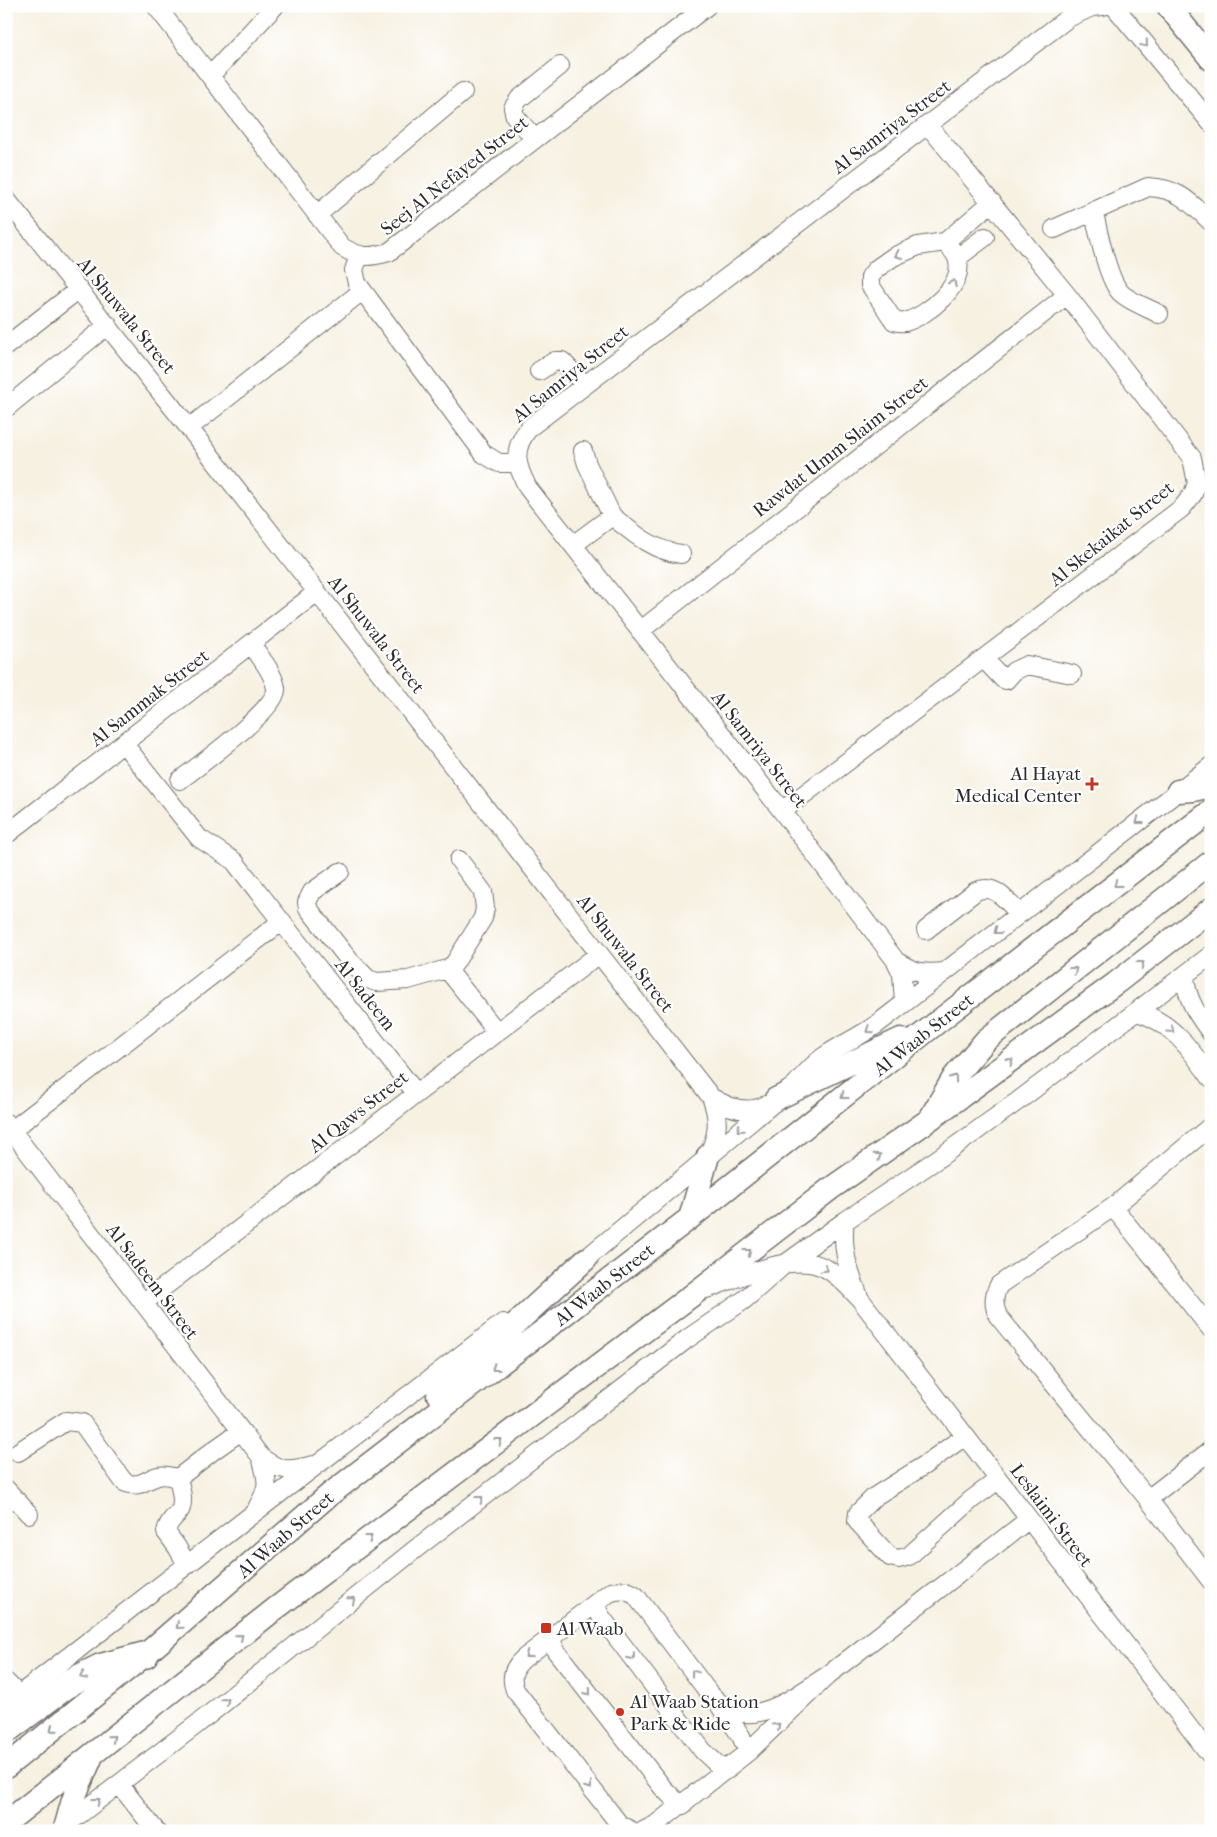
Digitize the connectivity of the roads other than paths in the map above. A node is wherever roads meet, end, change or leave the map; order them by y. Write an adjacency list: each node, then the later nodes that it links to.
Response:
1 (156, 6): 11 (street)
2 (275, 6): 11 (street)
3 (707, 6): 15 (street, Seej Al Nefayed Street)
4 (1104, 6): 6 (street, Al Samriya Street); 7 (street, Al Samriya Street)
5 (1169, 6): 8 (main road); 9 (main road)
6 (1118, 11): 13 (street, Al Samriya Street, one-way to 13)
7 (1072, 12): 14 (street, Al Samriya Street)
8 (1211, 33)
9 (1211, 59)
10 (560, 66): 15 (street)
11 (211, 75): 19 (street)
12 (463, 92): 19 (street)
13 (1211, 122)
14 (928, 125): 17 (street, Al Skekaikat Street); 33 (street, Al Samriya Street)
15 (536, 139): 24 (street, Seej Al Nefayed Street)
16 (6, 199): 26 (street, Al Shuwala Street)
17 (992, 202): 20 (street, Al Skekaikat Street); 22 (street)
18 (1094, 213): 21 (street); 23 (street); 29 (street)
19 (317, 215): 24 (street)
20 (1006, 220): 23 (street, Al Skekaikat Street); 25 (street)
21 (1211, 222)
22 (945, 242): 25 (street); 25 (street, one-way to 25)
23 (1028, 247): 28 (street, Al Skekaikat Street)
24 (359, 256): 27 (street)
25 (957, 258)
26 (79, 289): 30 (street, Al Shuwala Street); 31 (street)
27 (362, 292): 35 (street); 37 (street)
28 (1067, 295): 38 (street, Al Skekaikat Street); 43 (street, Rawdat Umm Slaim Street)
29 (1158, 314)
30 (108, 324): 34 (street); 35 (street, Al Shuwala Street)
31 (6, 346)
32 (539, 371): 33 (street)
33 (585, 385): 37 (street, Al Samriya Street)
34 (6, 408)
35 (189, 428): 42 (street, Al Shuwala Street)
36 (583, 451): 39 (street)
37 (518, 463): 40 (street, Al Samriya Street)
38 (1204, 477): 45 (street, Al Skekaikat Street)
39 (612, 516): 40 (street); 41 (street)
40 (573, 545): 43 (street, Al Samriya Street)
41 (681, 554)
42 (317, 592): 44 (street, Al Sammak Street); 62 (street, Al Shuwala Street)
43 (640, 631): 52 (street, Al Samriya Street)
44 (251, 644): 47 (street, Al Sammak Street); 49 (street)
45 (984, 659): 46 (street); 52 (street, Al Skekaikat Street)
46 (1072, 674)
47 (124, 744): 54 (street, Al Sammak Street); 60 (street, Al Sadeem)
48 (1211, 766): 51 (street, Al Waab Street)
49 (180, 780)
50 (1211, 786): 51 (main road)
51 (1178, 791): 59 (street, Al Waab Street, one-way to 59)
52 (782, 811): 64 (street, Al Samriya Street)
53 (1211, 811): 70 (main road, Al Waab Street, one-way to 70)
54 (6, 835)
55 (459, 860): 65 (street)
56 (1211, 862): 77 (main road, one-way to 56)
57 (340, 872): 65 (street)
58 (1211, 909): 77 (main road, one-way to 58)
59 (1020, 914): 61 (street); 66 (street, Al Waab Street, one-way to 66)
60 (282, 921): 74 (street, Al Sadeem); 78 (street, Al Sadeem Street)
61 (926, 930)
62 (599, 954): 71 (street, Al Qaws Street); 75 (street, Al Shuwala Street)
63 (1211, 955): 67 (street)
64 (896, 960): 66 (street, Al Samriya Street); 68 (street, Al Samriya Street)
65 (447, 969): 71 (street)
66 (945, 972): 68 (street, Al Waab Street)
67 (1185, 975): 69 (street); 72 (street)
68 (904, 1003): 76 (street, Al Waab Street, one-way to 76)
69 (1137, 1012): 73 (street, one-way to 73); 83 (street)
70 (944, 1017): 76 (main road); 82 (main road, Al Waab Street, one-way to 82)
71 (497, 1032): 74 (street, Al Qaws Street)
72 (1211, 1033)
73 (1211, 1078)
74 (416, 1094): 88 (street, Al Qaws Street)
75 (711, 1097): 76 (street, Al Shuwala Street); 80 (street, Al Shuwala Street)
76 (776, 1099): 80 (street, Al Waab Street, one-way to 80)
77 (929, 1120): 86 (main road, one-way to 77)
78 (9, 1126): 88 (street, Al Sadeem Street)
79 (1211, 1126): 81 (street)
80 (708, 1156): 82 (main road); 84 (street, Al Waab Street)
81 (1113, 1207): 89 (street); 100 (street)
82 (690, 1218): 99 (main road, Al Waab Street, one-way to 99)
83 (845, 1221): 85 (street); 87 (street, Leslaimi Street)
84 (586, 1259): 95 (street, Al Waab Street); 99 (main road)
85 (784, 1264): 86 (street, Leslaimi Street); 87 (street, Leslaimi Street, one-way to 87); 119 (street, one-way to 85)
86 (695, 1293): 115 (main road, one-way to 86)
87 (860, 1299): 91 (street, Leslaimi Street)
88 (143, 1303): 90 (street, Al Sadeem Street)
89 (1211, 1330)
90 (242, 1431): 94 (street, Al Sadeem Street); 96 (street)
91 (965, 1436): 97 (street, Leslaimi Street); 97 (street)
92 (1211, 1450): 100 (street)
93 (18, 1452): 96 (street)
94 (261, 1457): 95 (street, Al Sadeem Street); 101 (street, Al Sadeem Street)
95 (319, 1464): 101 (street, Al Waab Street)
96 (178, 1478): 104 (street)
97 (998, 1480): 103 (street, Leslaimi Street)
98 (6, 1489): 102 (street)
99 (329, 1495): 108 (main road, Al Waab Street, one-way to 108)
100 (1148, 1499): 105 (street)
101 (254, 1513): 104 (street, Al Waab Street)
102 (29, 1514)
103 (1028, 1520): 109 (street); 116 (street, Leslaimi Street)
104 (187, 1565): 111 (street, Al Waab Street)
105 (1211, 1582)
106 (597, 1602): 107 (street); 112 (street, one-way to 106); 118 (street, one-way to 118)
107 (550, 1638): 120 (street, one-way to 120); 124 (street, one-way to 124)
108 (145, 1655): 113 (highway, one-way to 113); 117 (main road, Al Waab Street, one-way to 117)
109 (828, 1675): 112 (street); 114 (street, one-way to 109)
110 (6, 1682): 111 (street)
111 (13, 1700)
112 (718, 1702): 114 (street)
113 (6, 1730)
114 (748, 1752): 118 (street)
115 (92, 1754): 121 (main road); 122 (main road)
116 (1211, 1756)
117 (6, 1767)
118 (727, 1770): 120 (street)
119 (119, 1784): 122 (street, one-way to 119); 123 (street)
120 (682, 1805): 125 (street)
121 (6, 1824)
122 (62, 1828)
123 (156, 1831)
124 (632, 1831)
125 (643, 1831)

